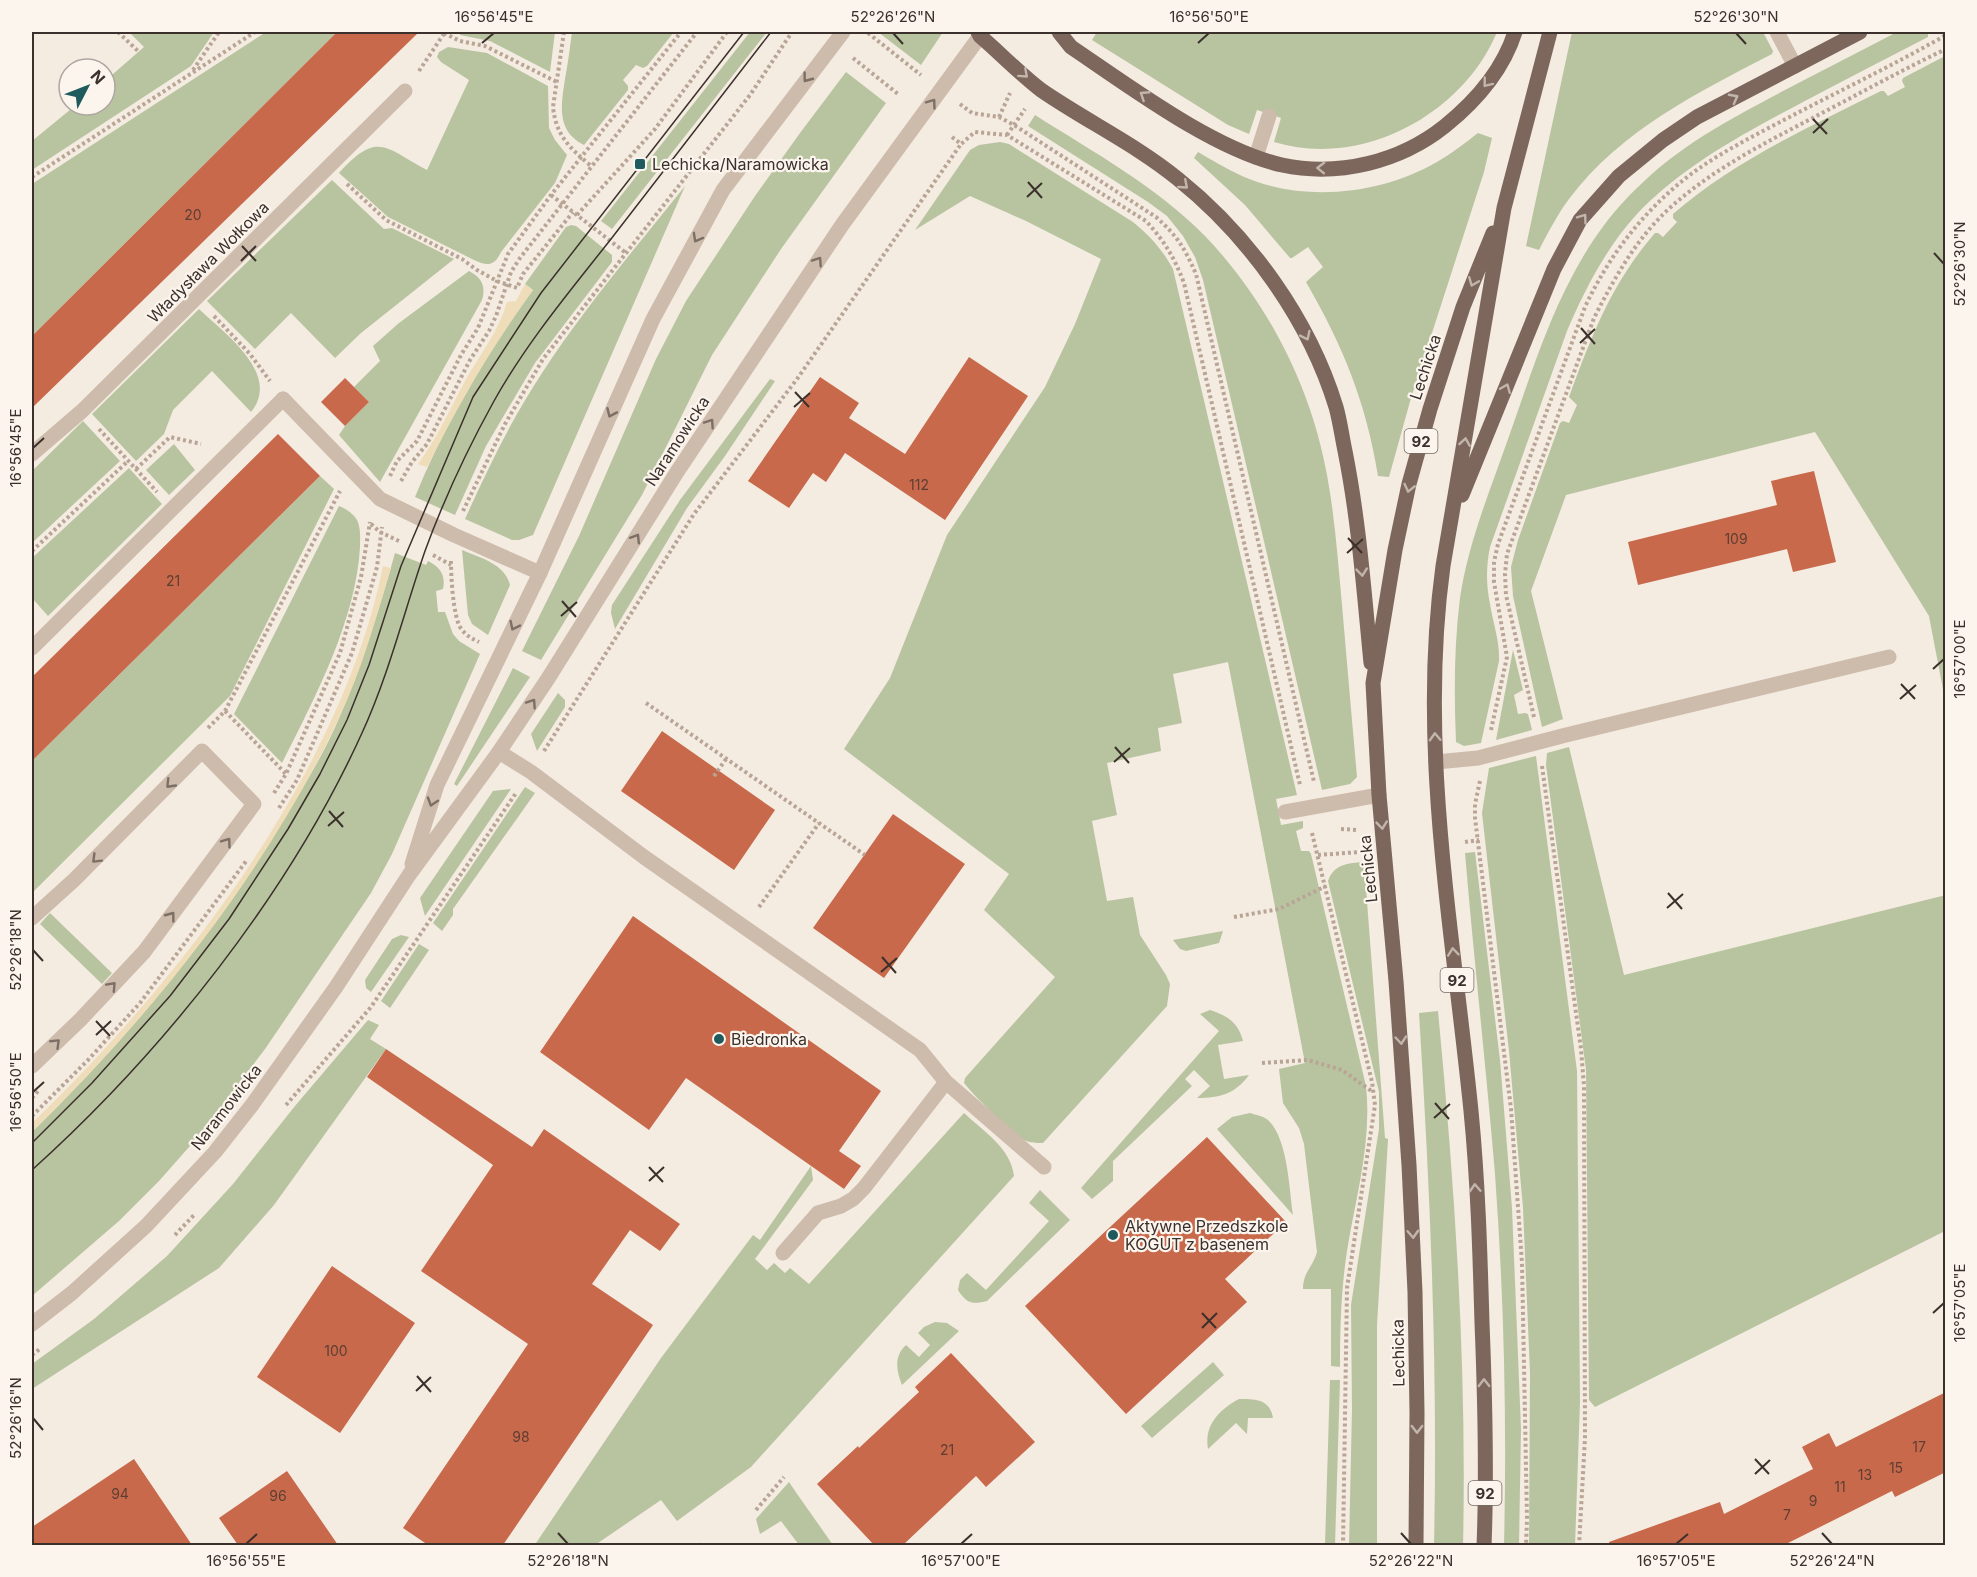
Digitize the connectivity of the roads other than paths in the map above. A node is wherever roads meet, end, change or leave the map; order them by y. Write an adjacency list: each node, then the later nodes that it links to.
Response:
1 (843, 32): 15 (street, Naramowicka, one-way to 15)
2 (1059, 32): 11 (main road, one-way to 2)
3 (1515, 32): 11 (main road, one-way to 11)
4 (1550, 32): 12 (main road, Lechicka / 92)
5 (1777, 32): 8 (street)
6 (1860, 32): 8 (main road)
7 (980, 33): 18 (main road, one-way to 18); 19 (street, Naramowicka, one-way to 7)
8 (1795, 66): 14 (main road, one-way to 8)
9 (405, 91): 13 (street, Władysława Wołkowa)
10 (1269, 116): 11 (street)
11 (1256, 157)
12 (1504, 208): 14 (main road, Lechicka / 92, one-way to 12); 18 (main road, Lechicka / 92, one-way to 18)
13 (32, 454)
14 (1452, 520): 20 (main road, Lechicka / 92, one-way to 14)
15 (540, 573): 16 (street); 23 (street, Naramowicka, one-way to 23)
16 (32, 648)
17 (1889, 657): 20 (street)
18 (1373, 683): 21 (main road, Lechicka / 92)
19 (499, 752): 23 (street, Naramowicka); 26 (street)
20 (1436, 762): 31 (main road, Lechicka / 92, one-way to 20)
21 (1379, 795): 22 (street); 30 (main road, Lechicka / 92, one-way to 30)
22 (1285, 812)
23 (408, 875): 29 (street, Naramowicka)
24 (32, 918): 25 (street, one-way to 24)
25 (32, 1066)
26 (946, 1082): 27 (street); 28 (street)
27 (1044, 1167)
28 (783, 1253)
29 (32, 1324)
30 (1416, 1545)
31 (1484, 1545)

